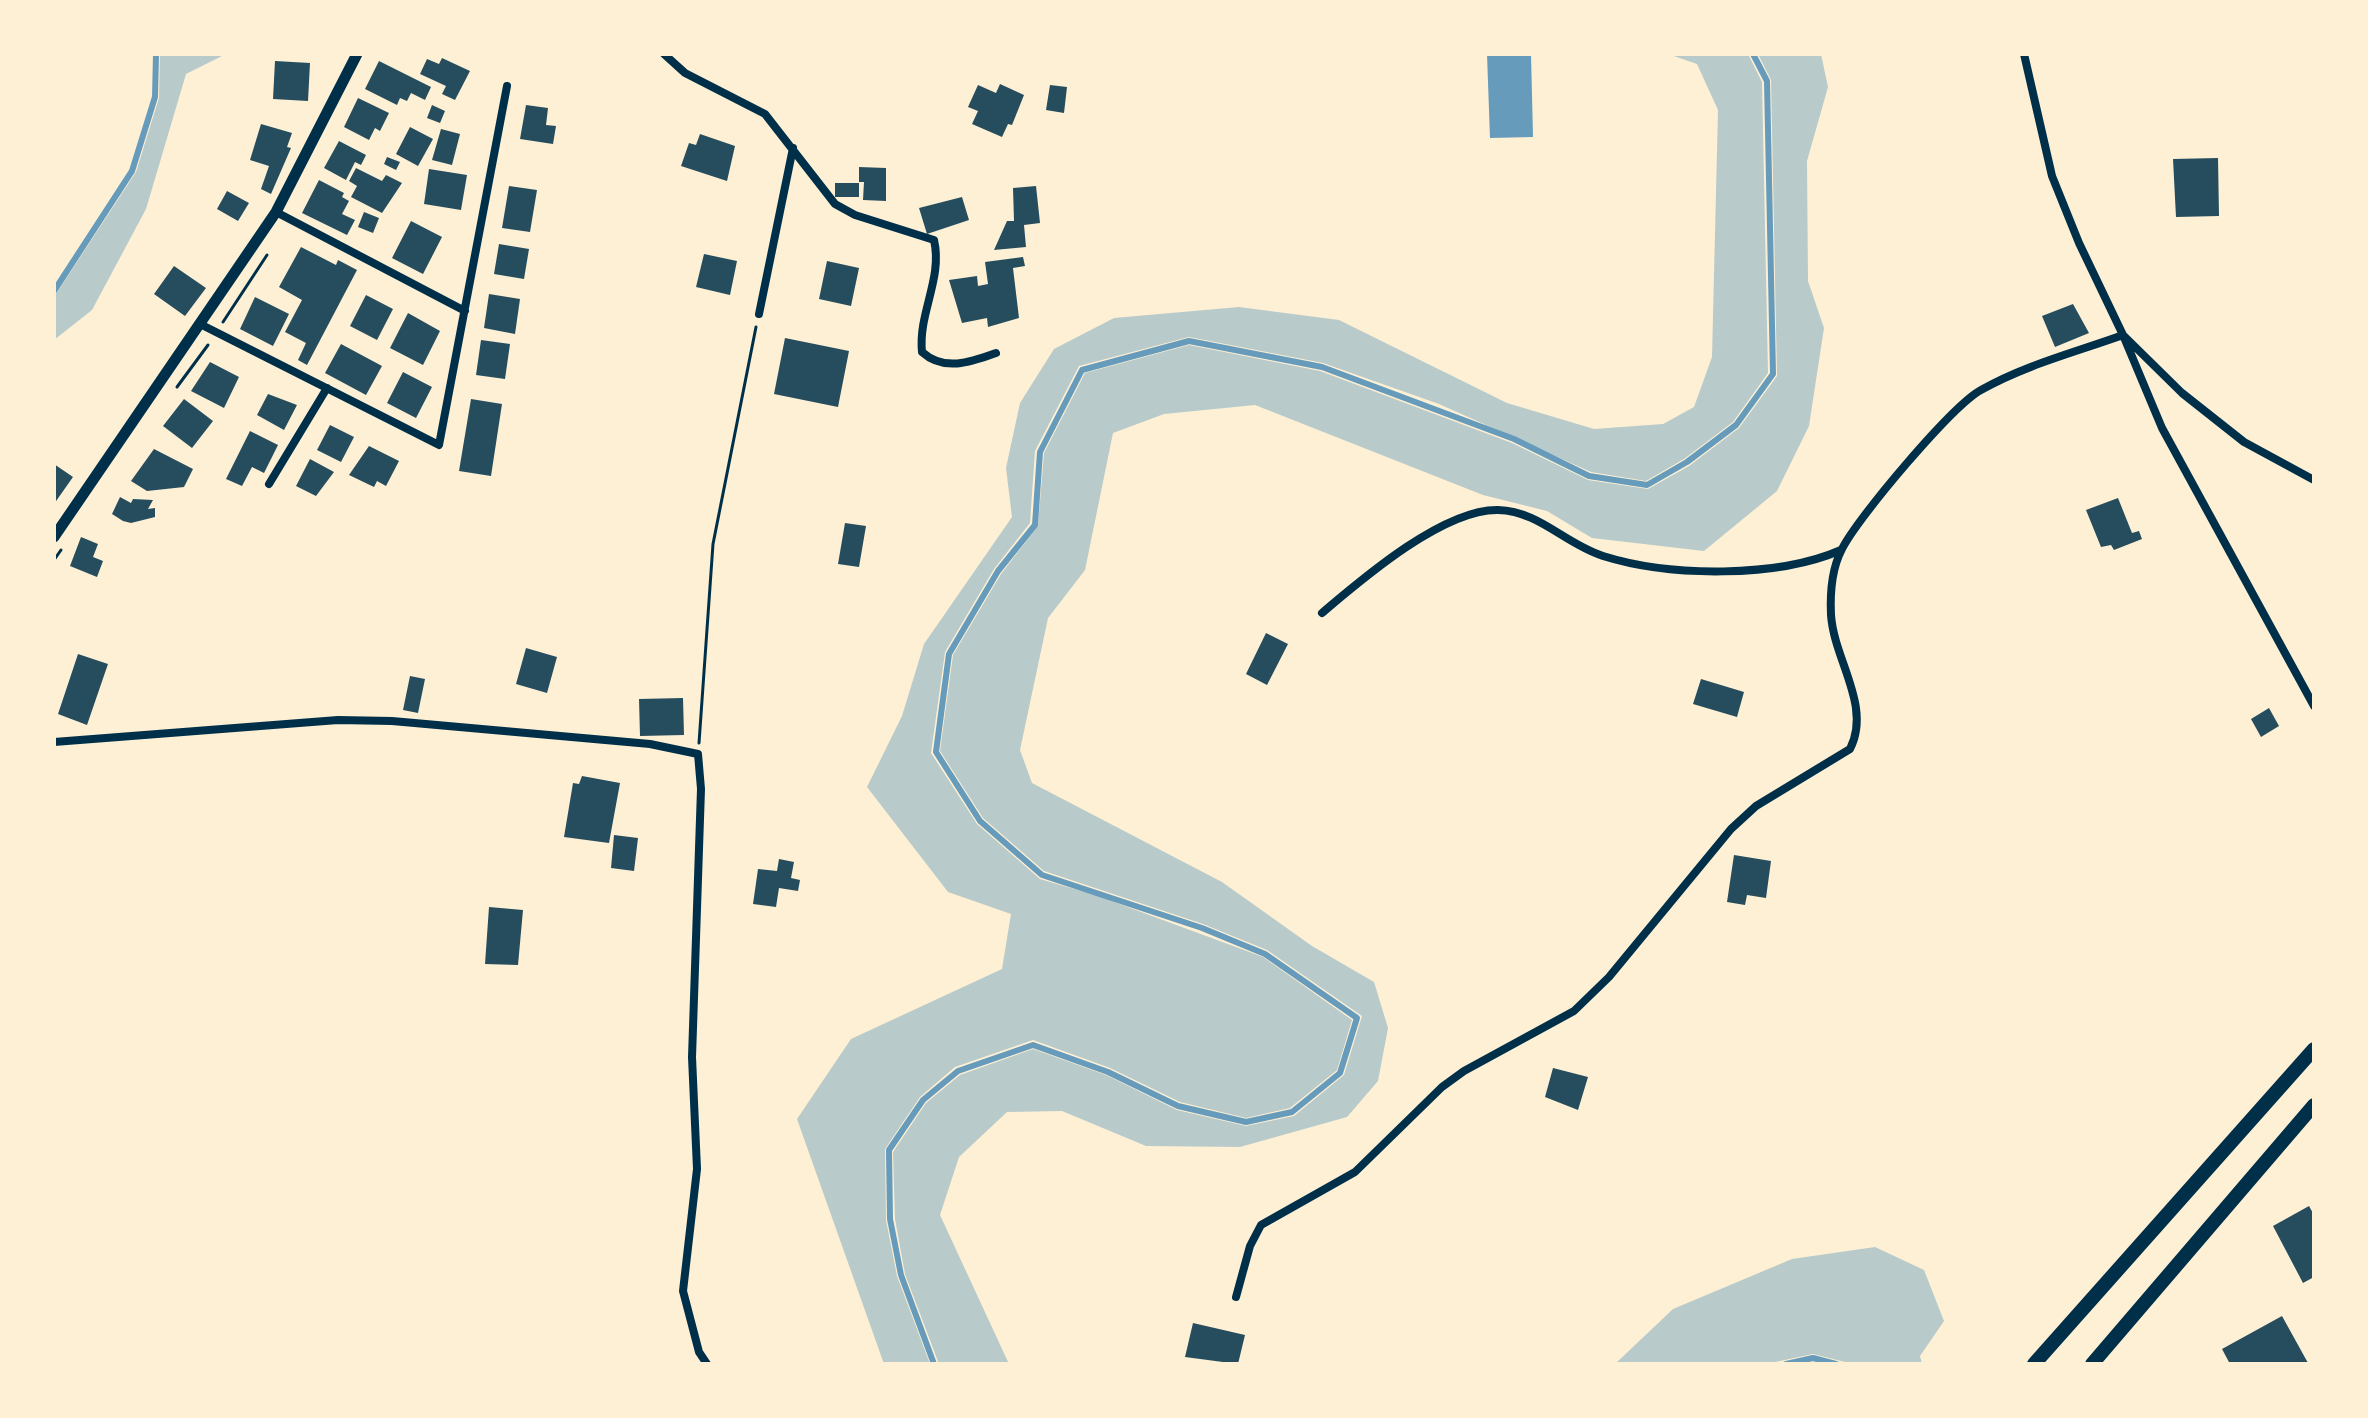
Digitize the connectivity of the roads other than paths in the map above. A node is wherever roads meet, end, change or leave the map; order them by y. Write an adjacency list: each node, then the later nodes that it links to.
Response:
1 (357, 54): 6 (main road)
2 (664, 54): 5 (street)
3 (2024, 54): 10 (street)
4 (507, 86): 7 (street)
5 (793, 148): 8 (street); 11 (street)
6 (276, 212): 7 (street); 9 (main road)
7 (465, 311): 12 (street)
8 (759, 314)
9 (202, 325): 12 (street); 15 (main road)
10 (2123, 335): 13 (street); 16 (street); 18 (street)
11 (996, 353)
12 (327, 388): 14 (street)
13 (2314, 480)
14 (269, 484)
15 (54, 537)
16 (1841, 550): 17 (street); 22 (street)
17 (1322, 613)
18 (2314, 706)
19 (54, 742): 23 (street)
20 (2314, 1049): 24 (highway)
21 (2314, 1105): 25 (highway)
22 (1236, 1297)
23 (707, 1364)
24 (2034, 1364)
25 (2092, 1364)

